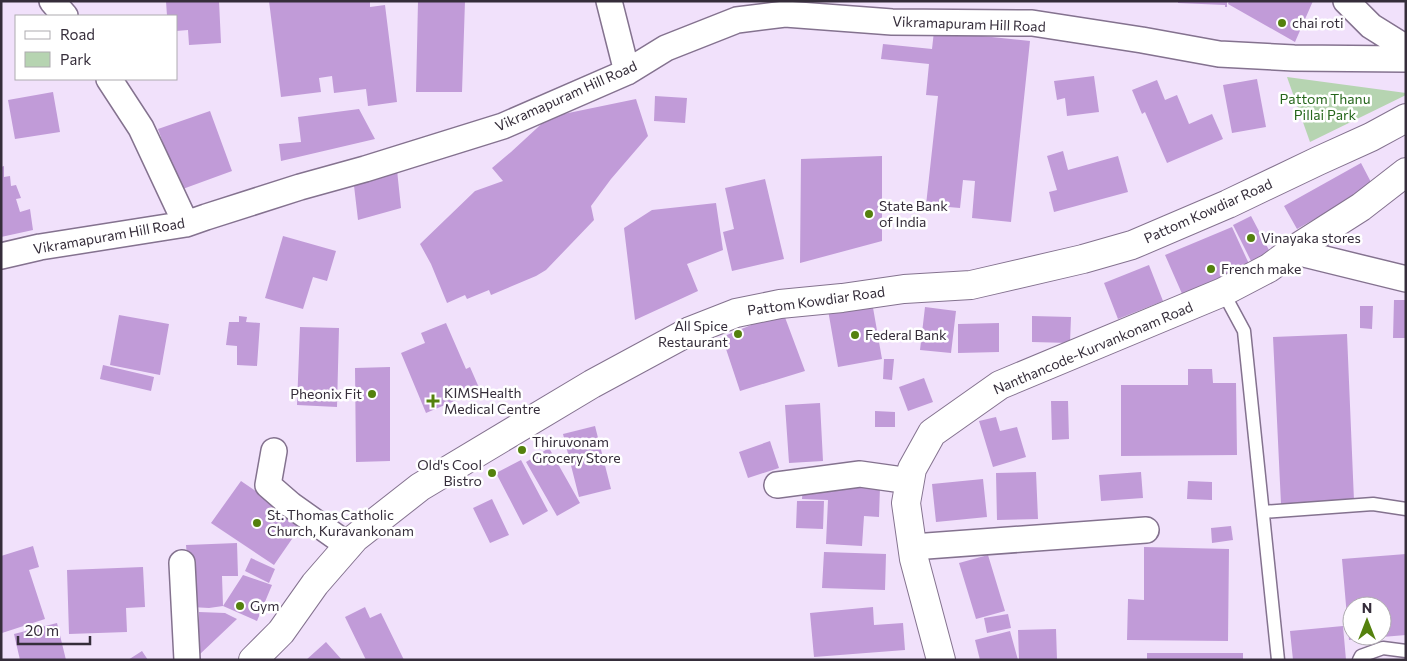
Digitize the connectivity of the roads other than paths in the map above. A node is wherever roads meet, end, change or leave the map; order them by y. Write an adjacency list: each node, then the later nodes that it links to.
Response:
1 (52, 1): 7 (street)
2 (609, 1): 10 (street)
3 (1346, 1): 8 (street)
4 (784, 7): 5 (street, Vikramapuram Hill Road); 10 (street, Vikramapuram Hill Road)
5 (892, 12): 6 (street, Vikramapuram Hill Road)
6 (1030, 12): 9 (street, Vikramapuram Hill Road)
7 (64, 15)
8 (1406, 48)
9 (1406, 59)
10 (627, 72): 16 (street, Vikramapuram Hill Road)
11 (110, 80): 16 (street)
12 (1406, 118): 14 (main road, Pattom Kowdiar Road)
13 (1406, 132): 14 (main road)
14 (1370, 137): 27 (main road, Pattom Kowdiar Road)
15 (1406, 172): 17 (main road, Nanthancode-Kurvankonam Road)
16 (186, 224): 18 (street, Vikramapuram Hill Road)
17 (1292, 251): 19 (street); 20 (main road, Nanthancode-Kurvankonam Road)
18 (1, 256)
19 (1406, 279)
20 (1223, 292): 22 (main road, Nanthancode-Kurvankonam Road); 25 (lane)
21 (274, 451): 27 (street)
22 (910, 480): 23 (street); 28 (main road, Nanthancode-Kurvankonam Road)
23 (777, 485)
24 (1406, 509): 25 (lane)
25 (1263, 512): 34 (lane)
26 (1146, 530): 28 (street)
27 (349, 546): 32 (main road, Pattom Kowdiar Road)
28 (912, 547): 33 (main road, Nanthancode-Kurvankonam Road)
29 (182, 563): 31 (street)
30 (1406, 651): 35 (lane)
31 (187, 660)
32 (254, 660)
33 (941, 660)
34 (1278, 660)
35 (1359, 660)

